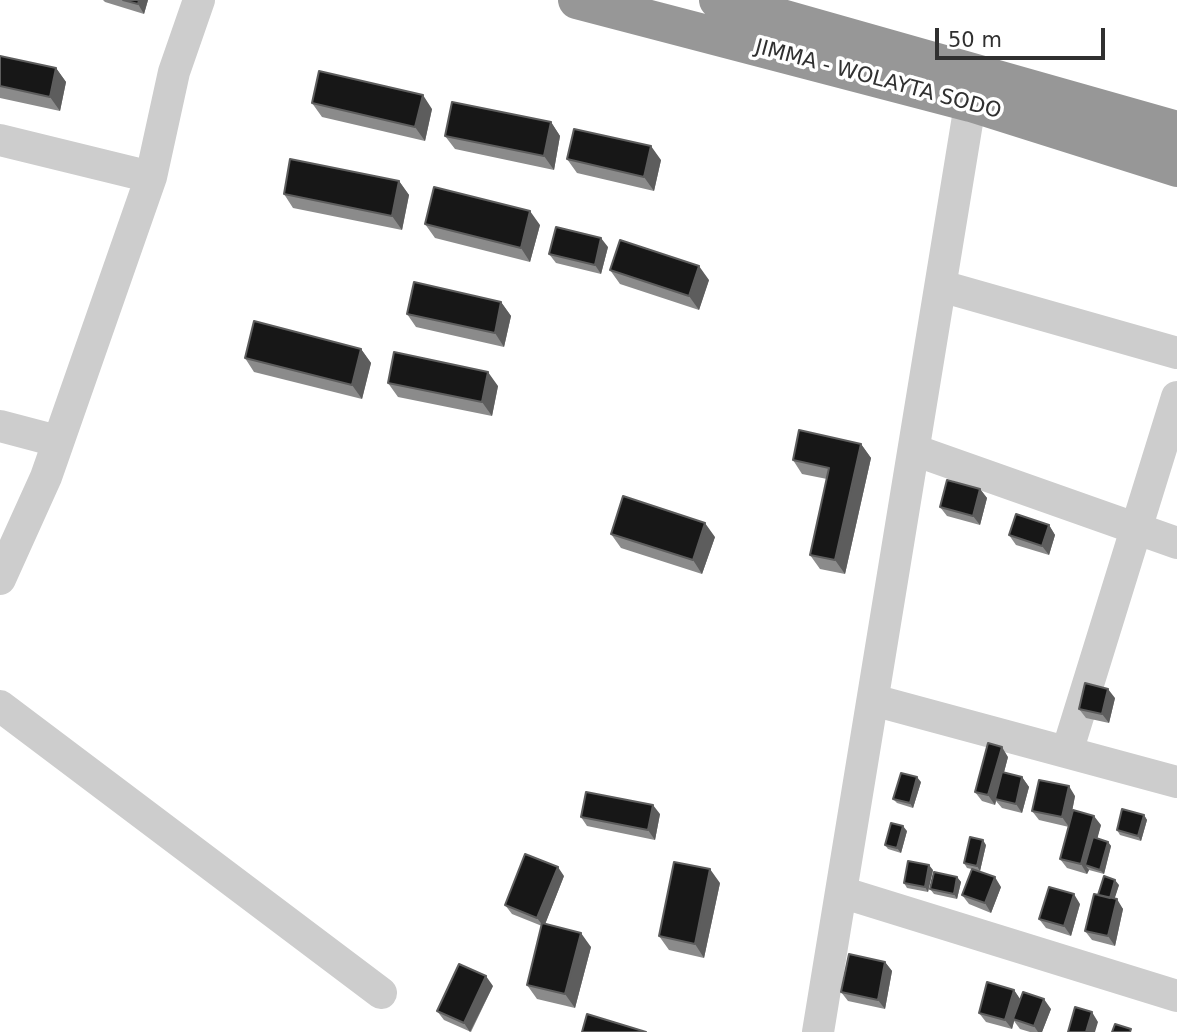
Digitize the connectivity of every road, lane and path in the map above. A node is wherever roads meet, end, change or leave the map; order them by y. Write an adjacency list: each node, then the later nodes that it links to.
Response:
1 (199, 0): 8 (street)
2 (577, 0): 4 (highway, JIMMA - WOLAYTA SODO)
3 (721, 0): 4 (highway, JIMMA - WOLAYTA SODO)
4 (973, 88): 5 (highway, JIMMA - WOLAYTA SODO); 7 (highway, JIMMA - WOLAYTA SODO); 9 (street)
5 (1177, 130)
6 (0, 140): 8 (street)
7 (1177, 168)
8 (151, 177): 13 (street)
9 (941, 286): 10 (street); 14 (street)
10 (1177, 354)
11 (1177, 397): 15 (street)
12 (0, 426): 13 (street)
13 (57, 441): 17 (street)
14 (914, 450): 15 (street); 18 (street)
15 (1136, 526): 16 (street); 20 (street)
16 (1177, 542)
17 (0, 579)
18 (873, 700): 20 (street); 22 (street)
19 (0, 706): 23 (street)
20 (1067, 752): 21 (street)
21 (1177, 782)
22 (841, 892): 24 (street); 25 (street)
23 (380, 993)
24 (1177, 996)
25 (818, 1032)

